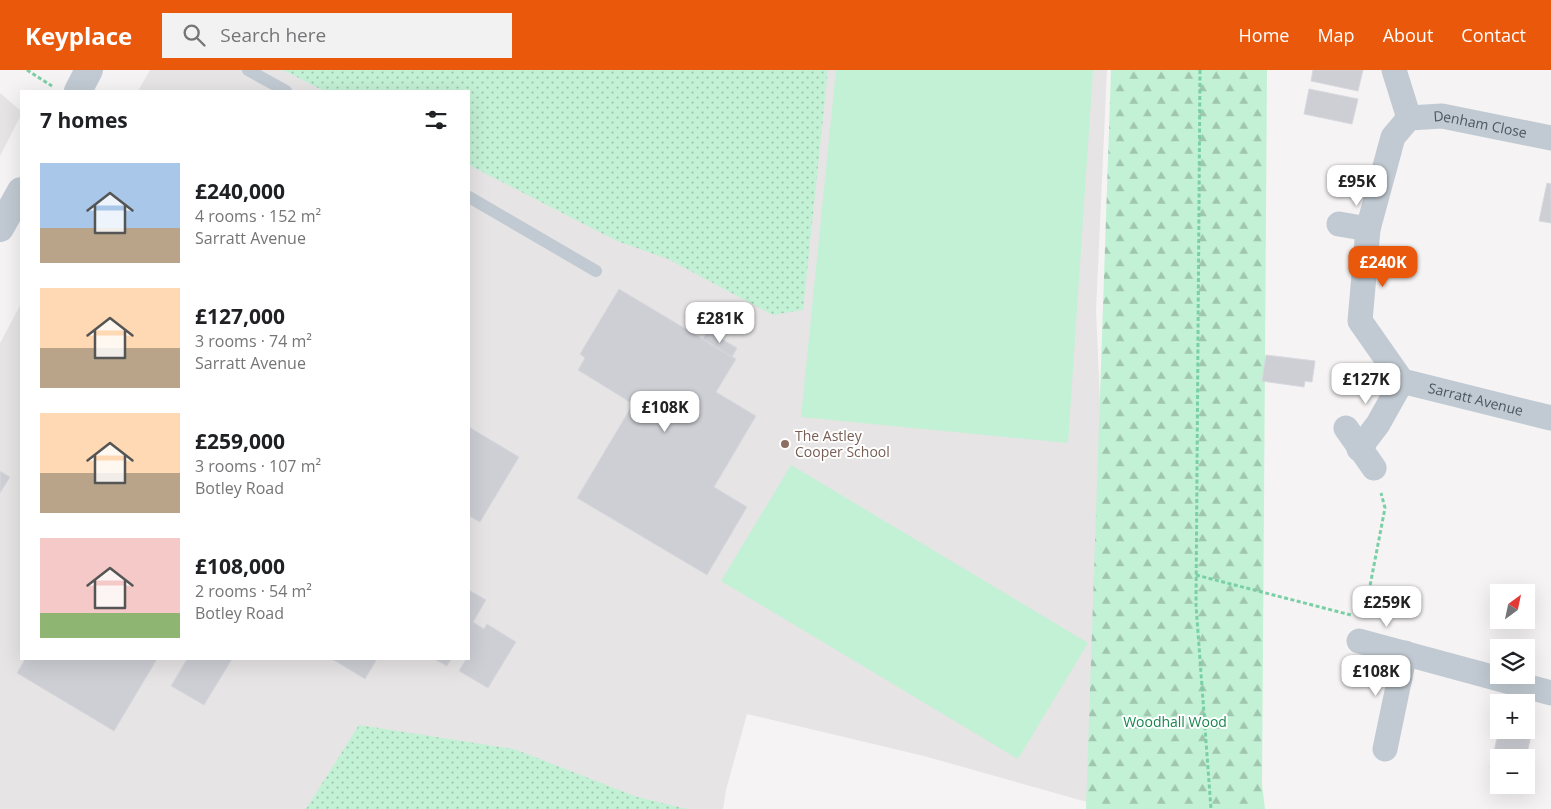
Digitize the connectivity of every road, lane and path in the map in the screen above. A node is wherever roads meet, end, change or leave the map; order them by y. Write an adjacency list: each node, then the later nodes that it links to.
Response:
1 (27, 70): 6 (path)
2 (89, 70): 7 (street)
3 (248, 70): 8 (lane)
4 (1200, 70): 21 (path)
5 (1394, 70): 9 (street)
6 (57, 90)
7 (79, 90)
8 (284, 90)
9 (1409, 118): 10 (street, Denham Close); 15 (street)
10 (1551, 138)
11 (20, 193): 14 (street)
12 (470, 198): 16 (lane)
13 (1339, 224): 15 (street)
14 (0, 228)
15 (1368, 229): 17 (street)
16 (596, 271)
17 (1402, 380): 18 (street, Sarratt Avenue); 20 (street)
18 (1551, 418)
19 (1346, 428): 20 (street)
20 (1366, 459): 22 (path)
21 (1196, 575): 22 (path); 26 (path)
22 (1361, 630): 23 (street)
23 (1405, 653): 24 (street); 25 (street)
24 (1551, 693)
25 (1385, 749)
26 (1211, 809)

